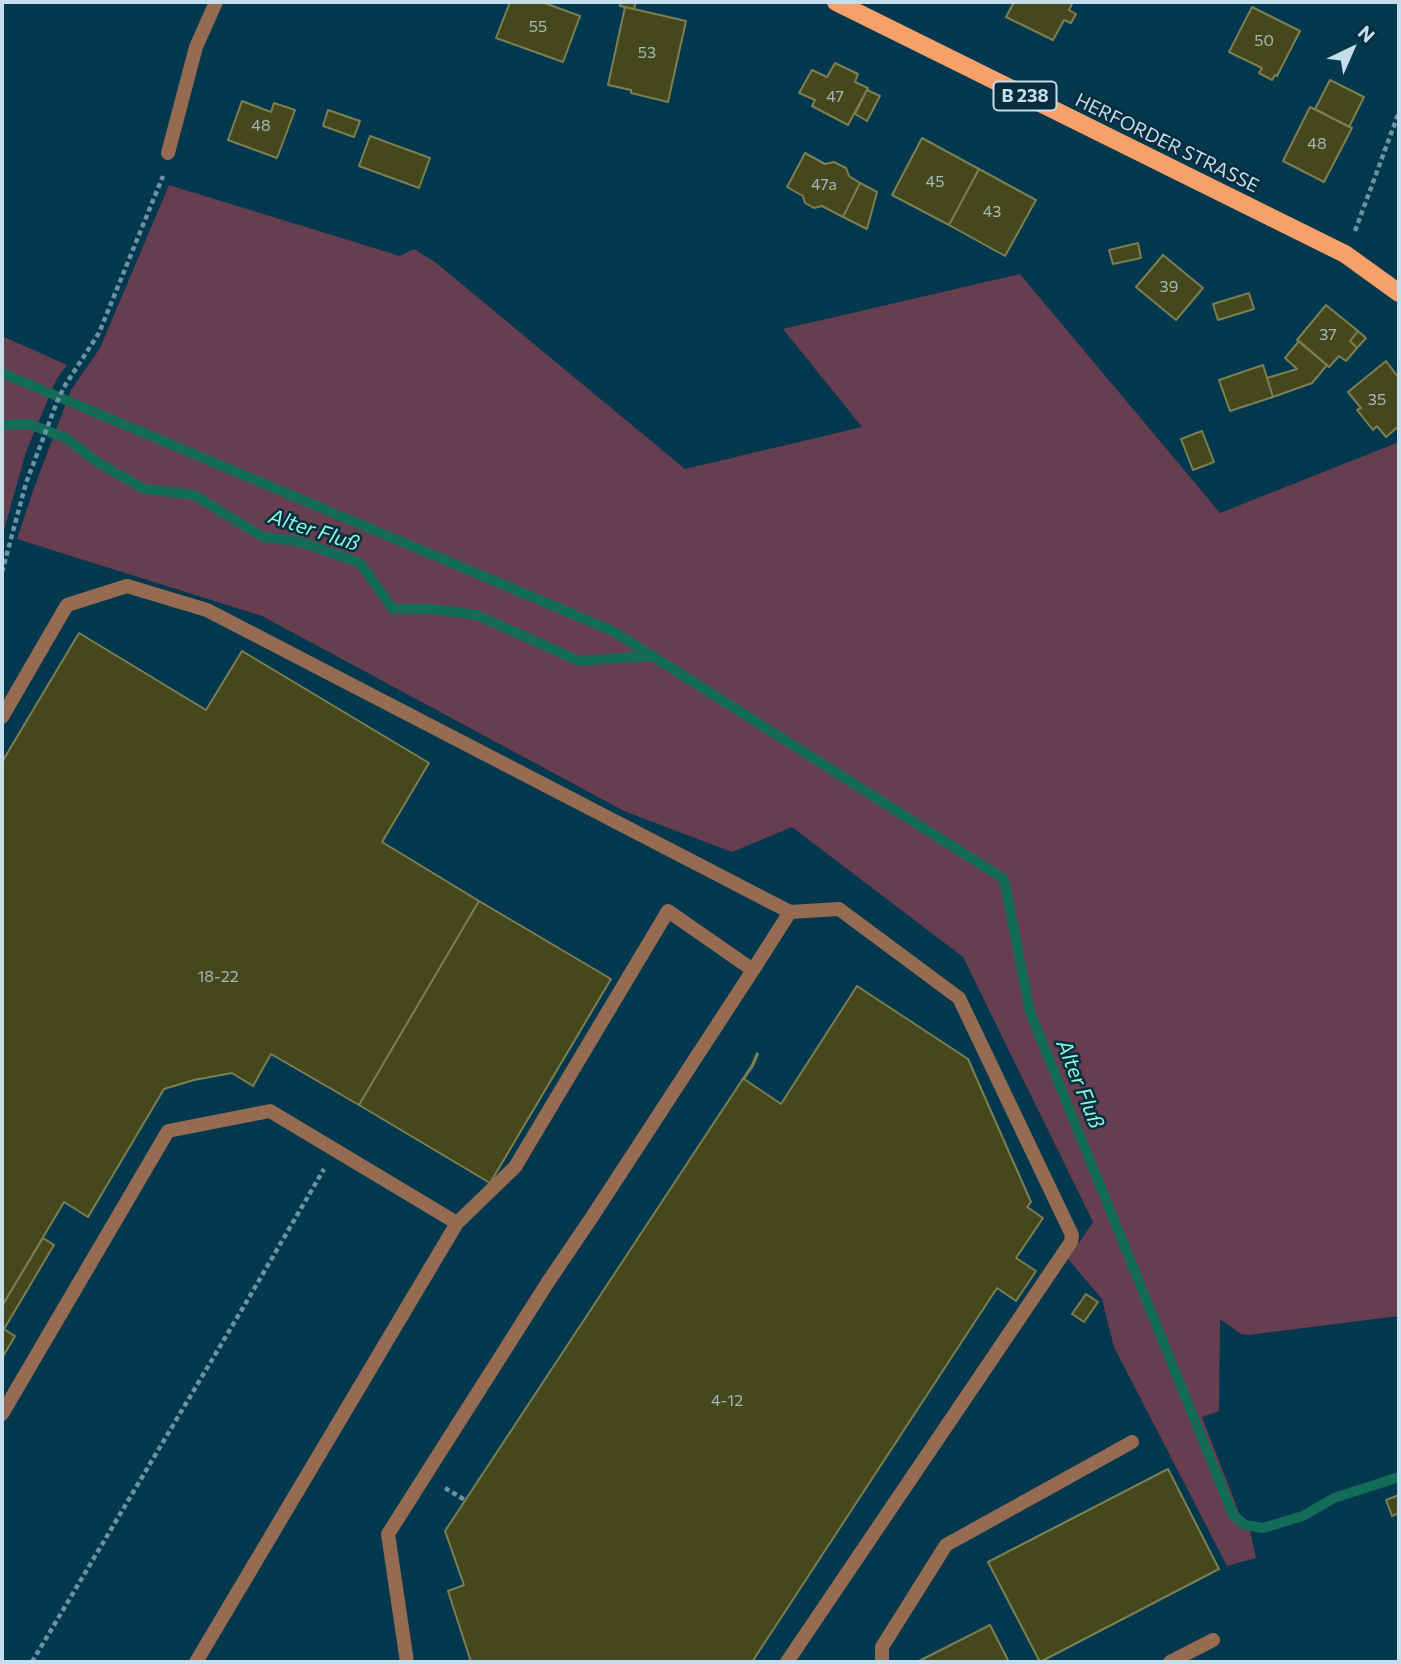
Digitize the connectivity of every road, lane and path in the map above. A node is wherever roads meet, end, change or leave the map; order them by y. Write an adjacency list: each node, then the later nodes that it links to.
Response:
1 (216, 2): 4 (street)
2 (836, 2): 6 (main road, HERFORDER STRASSE / B 238)
3 (1399, 113): 5 (path)
4 (168, 153): 7 (path)
5 (1358, 225)
6 (1399, 293)
7 (2, 572)
8 (2, 717): 9 (street)
9 (790, 912): 10 (street); 19 (street)
10 (753, 970): 12 (street); 18 (street)
11 (335, 1150): 12 (street); 13 (street); 16 (path)
12 (457, 1223): 17 (street)
13 (2, 1414)
14 (1132, 1442): 20 (street)
15 (1213, 1640): 21 (street)
16 (32, 1662)
17 (196, 1662)
18 (407, 1662)
19 (787, 1662)
20 (882, 1662)
21 (1170, 1662)

